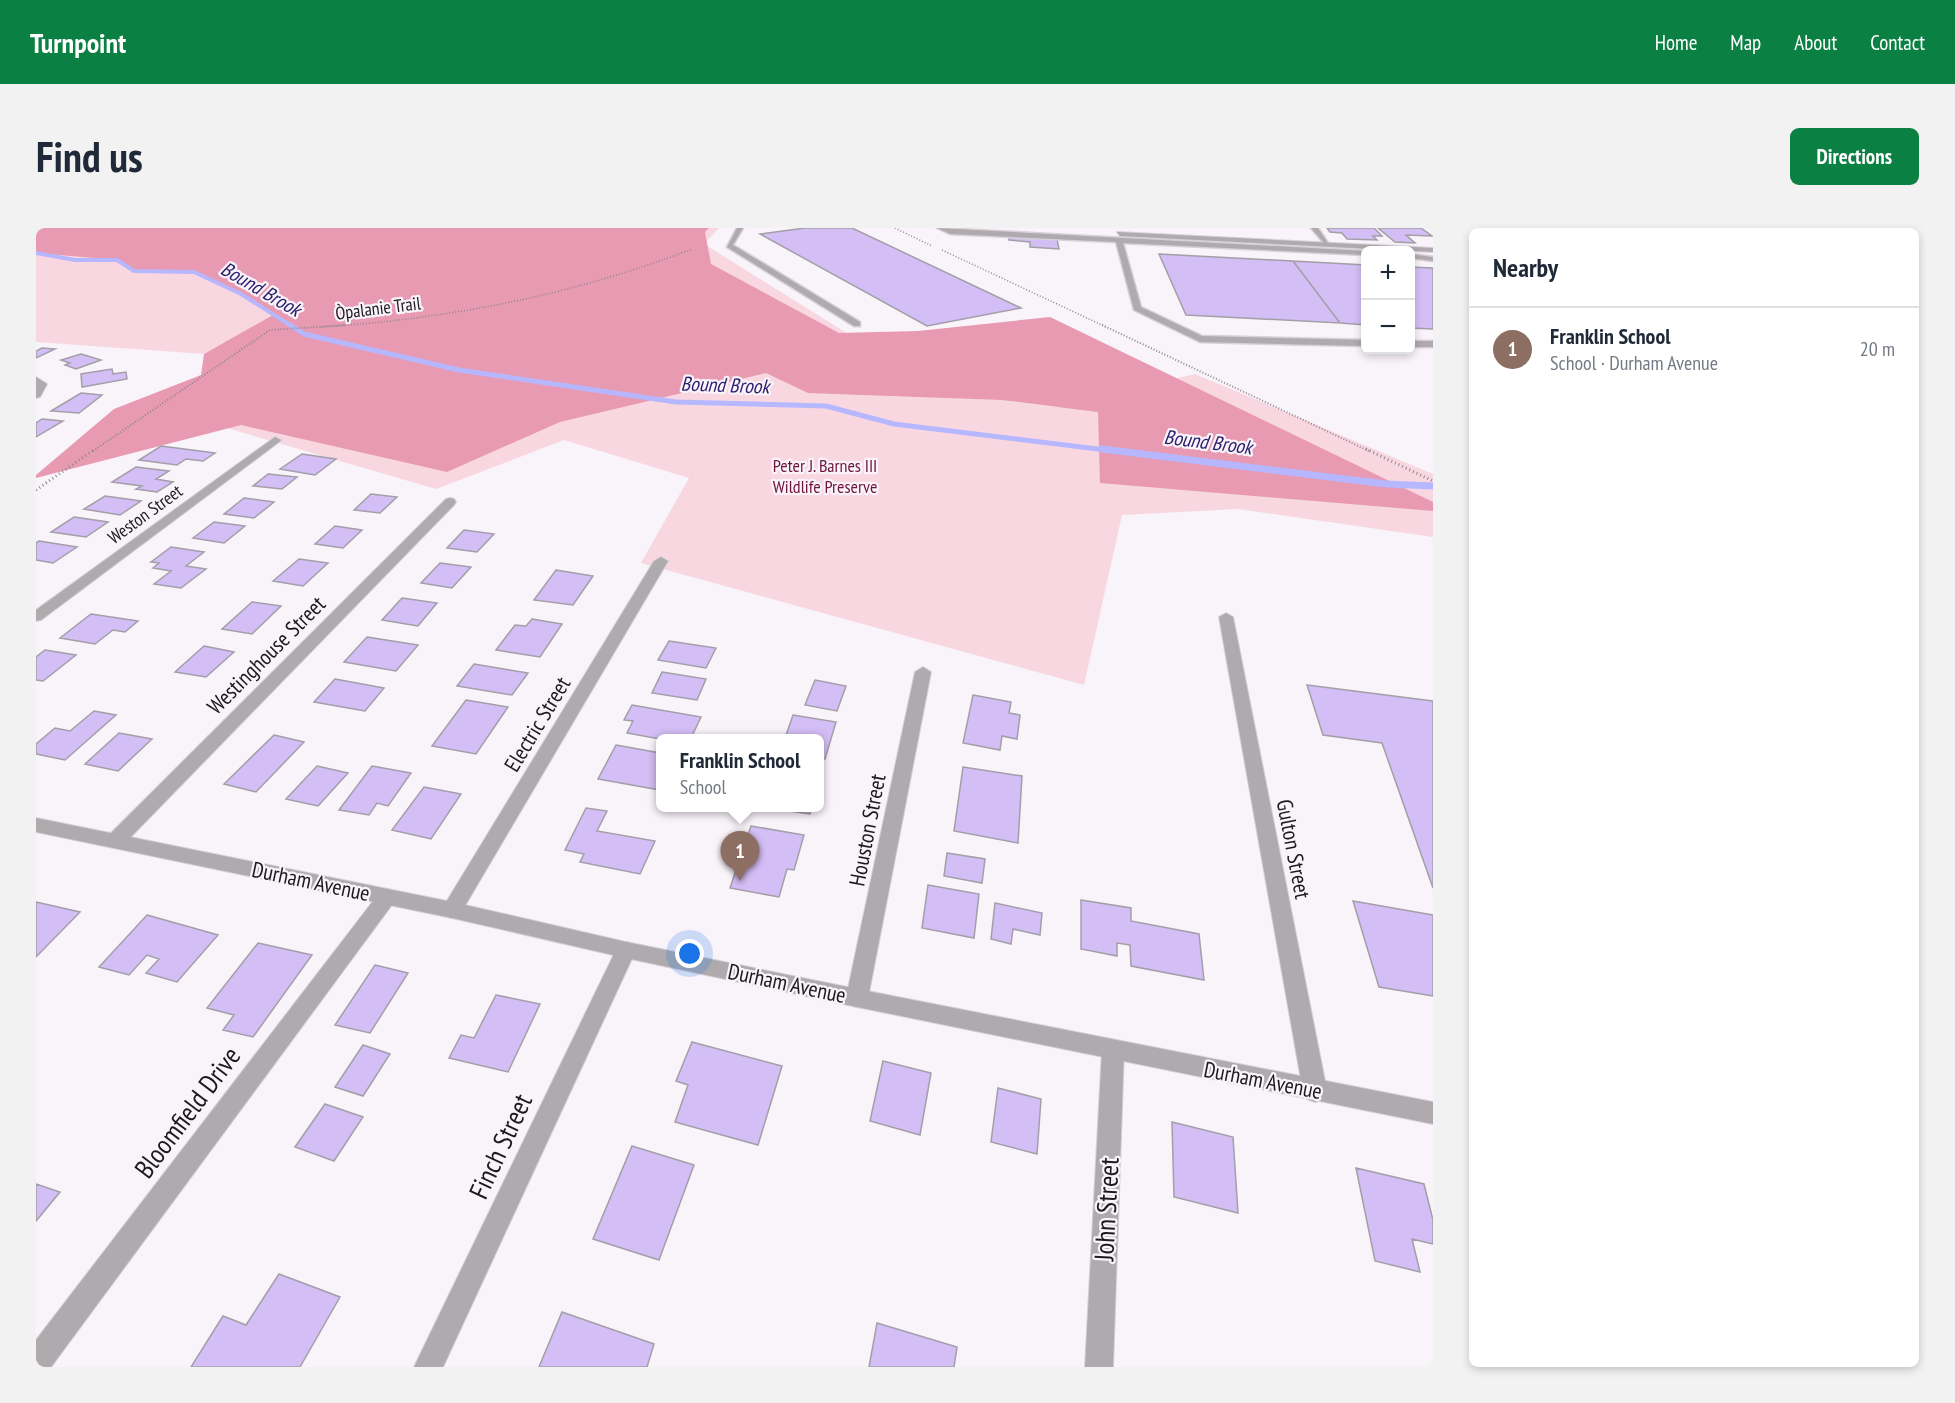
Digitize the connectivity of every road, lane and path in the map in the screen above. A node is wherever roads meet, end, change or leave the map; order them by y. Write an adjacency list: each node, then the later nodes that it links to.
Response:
1 (740, 228): 15 (lane)
2 (895, 228): 22 (path)
3 (940, 228): 6 (lane)
4 (1314, 228): 7 (lane)
5 (1012, 229): 6 (lane)
6 (1119, 237): 8 (street); 12 (lane); 16 (lane)
7 (1326, 242)
8 (1361, 247)
9 (692, 249): 23 (path, Òpalanie Trail)
10 (1415, 250): 11 (street)
11 (1433, 250)
12 (1361, 253)
13 (1415, 257): 14 (lane)
14 (1433, 259)
15 (857, 324)
16 (1361, 343)
17 (1415, 344): 18 (lane)
18 (1433, 344)
19 (36, 380): 20 (street)
20 (36, 395)
21 (275, 441): 26 (street, Weston Street)
22 (1433, 481)
23 (36, 490)
24 (450, 502): 30 (street, Westinghouse Street)
25 (661, 561): 32 (street, Electric Street)
26 (36, 617)
27 (1226, 617): 36 (street, Gulton Street)
28 (923, 672): 34 (street, Houston Street)
29 (36, 825): 30 (street, Durham Avenue)
30 (115, 841): 31 (street, Durham Avenue)
31 (387, 897): 32 (street, Durham Avenue); 38 (street, Bloomfield Drive)
32 (452, 910): 33 (street, Durham Avenue)
33 (626, 950): 34 (street, Durham Avenue); 39 (street, Finch Street)
34 (857, 998): 35 (street, Durham Avenue)
35 (1113, 1050): 36 (street, Durham Avenue); 40 (street, John Street)
36 (1316, 1091): 37 (street, Durham Avenue)
37 (1433, 1113)
38 (36, 1363)
39 (428, 1367)
40 (1099, 1367)

